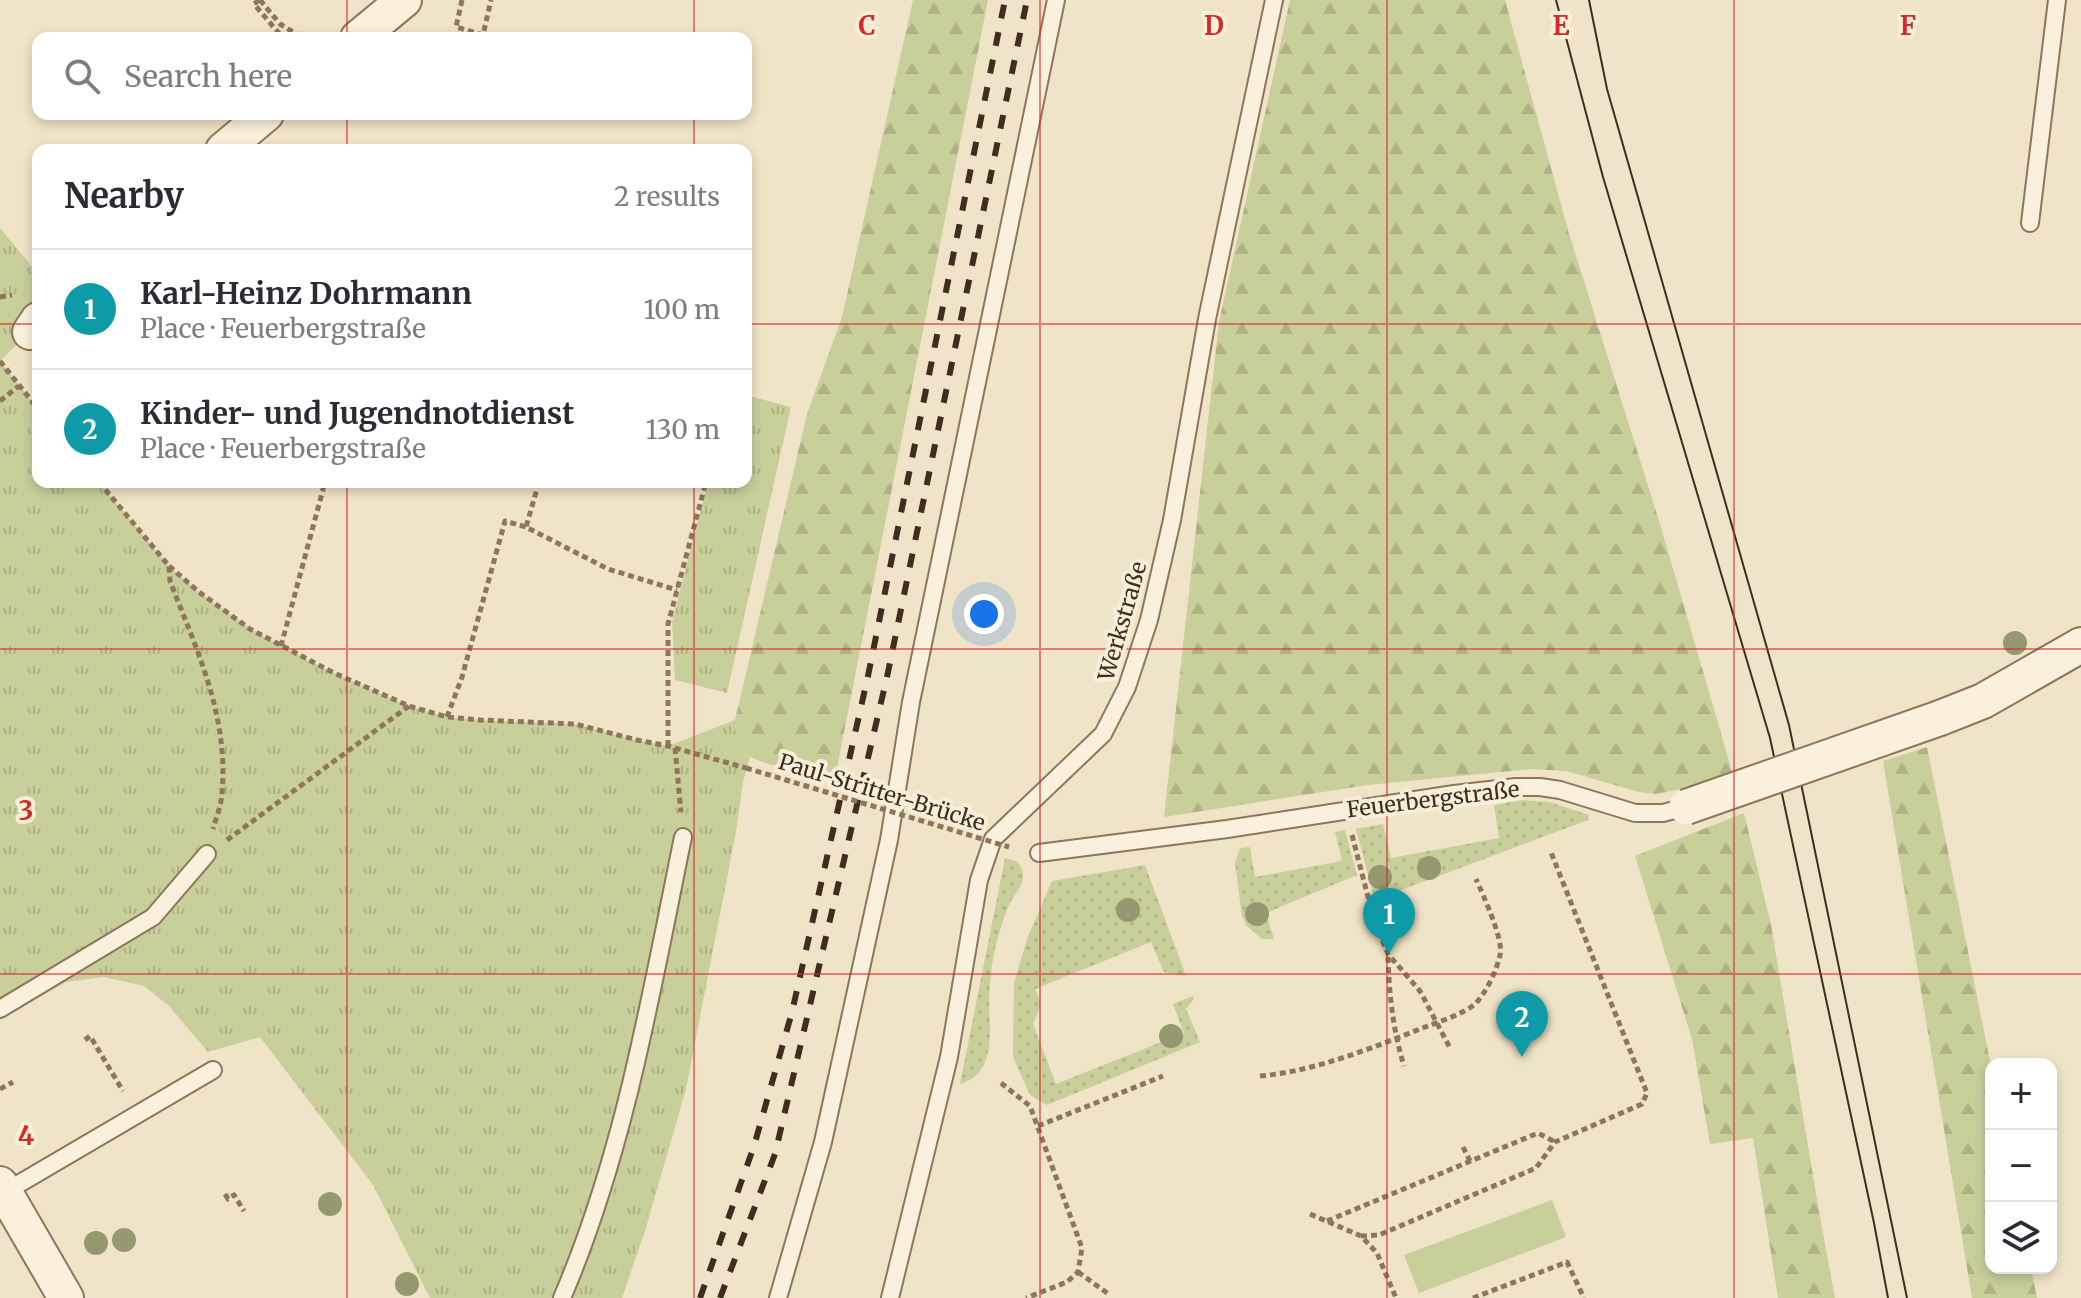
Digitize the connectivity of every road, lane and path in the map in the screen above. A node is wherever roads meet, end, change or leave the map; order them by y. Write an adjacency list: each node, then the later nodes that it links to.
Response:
1 (260, 0): 8 (path); 9 (path)
2 (404, 0): 10 (street)
3 (462, 0): 11 (path)
4 (491, 0): 12 (path)
5 (1056, 0): 68 (lane)
6 (1274, 0): 69 (lane, Werkstraße)
7 (2057, 0): 15 (lane)
8 (278, 32)
9 (293, 32)
10 (365, 32)
11 (473, 32)
12 (484, 32)
13 (259, 120): 14 (street)
14 (230, 144)
15 (2030, 223)
16 (0, 361): 17 (path)
17 (19, 386): 18 (path); 19 (path)
18 (0, 401)
19 (32, 402)
20 (104, 488): 25 (path, Paul-Stritter-Brücke)
21 (323, 488): 28 (path)
22 (537, 488): 24 (path)
23 (704, 488): 26 (path)
24 (526, 527): 26 (path); 30 (path)
25 (169, 566): 28 (path, Paul-Stritter-Brücke); 38 (path)
26 (677, 590): 31 (path)
27 (2081, 645): 32 (street, Feuerbergstraße, bridge)
28 (281, 646): 29 (path, Paul-Stritter-Brücke)
29 (409, 706): 30 (path, Paul-Stritter-Brücke); 38 (path)
30 (447, 717): 31 (path, Paul-Stritter-Brücke)
31 (672, 747): 34 (path); 35 (path, Paul-Stritter-Brücke, bridge)
32 (1686, 807): 33 (lane, Feuerbergstraße)
33 (1347, 810): 37 (lane, Feuerbergstraße); 40 (path)
34 (683, 837): 67 (lane)
35 (1009, 847)
36 (1550, 850): 55 (path)
37 (1039, 853)
38 (207, 854): 41 (lane)
39 (1476, 879): 42 (path)
40 (1388, 954): 42 (path); 43 (path)
41 (0, 1009)
42 (1438, 1022): 43 (path); 45 (path)
43 (1396, 1039): 46 (path); 49 (path)
44 (85, 1040): 53 (path)
45 (1450, 1048)
46 (1404, 1066)
47 (213, 1070): 53 (lane)
48 (1163, 1076): 54 (path)
49 (1260, 1076)
50 (13, 1082): 52 (path)
51 (1001, 1083): 54 (path)
52 (0, 1089)
53 (156, 1103): 58 (lane)
54 (1038, 1126): 64 (path)
55 (1555, 1142): 57 (path); 63 (path)
56 (1463, 1147): 57 (path)
57 (1470, 1161): 62 (path)
58 (2, 1188): 66 (street)
59 (225, 1194): 60 (path)
60 (244, 1211)
61 (1310, 1214): 62 (path)
62 (1327, 1221): 63 (path)
63 (1361, 1236): 71 (path)
64 (1078, 1272): 65 (path); 70 (path)
65 (1110, 1295)
66 (66, 1298)
67 (562, 1298)
68 (778, 1298)
69 (890, 1298)
70 (1026, 1298)
71 (1396, 1298)
72 (1473, 1298): 73 (path)
73 (1584, 1298)

